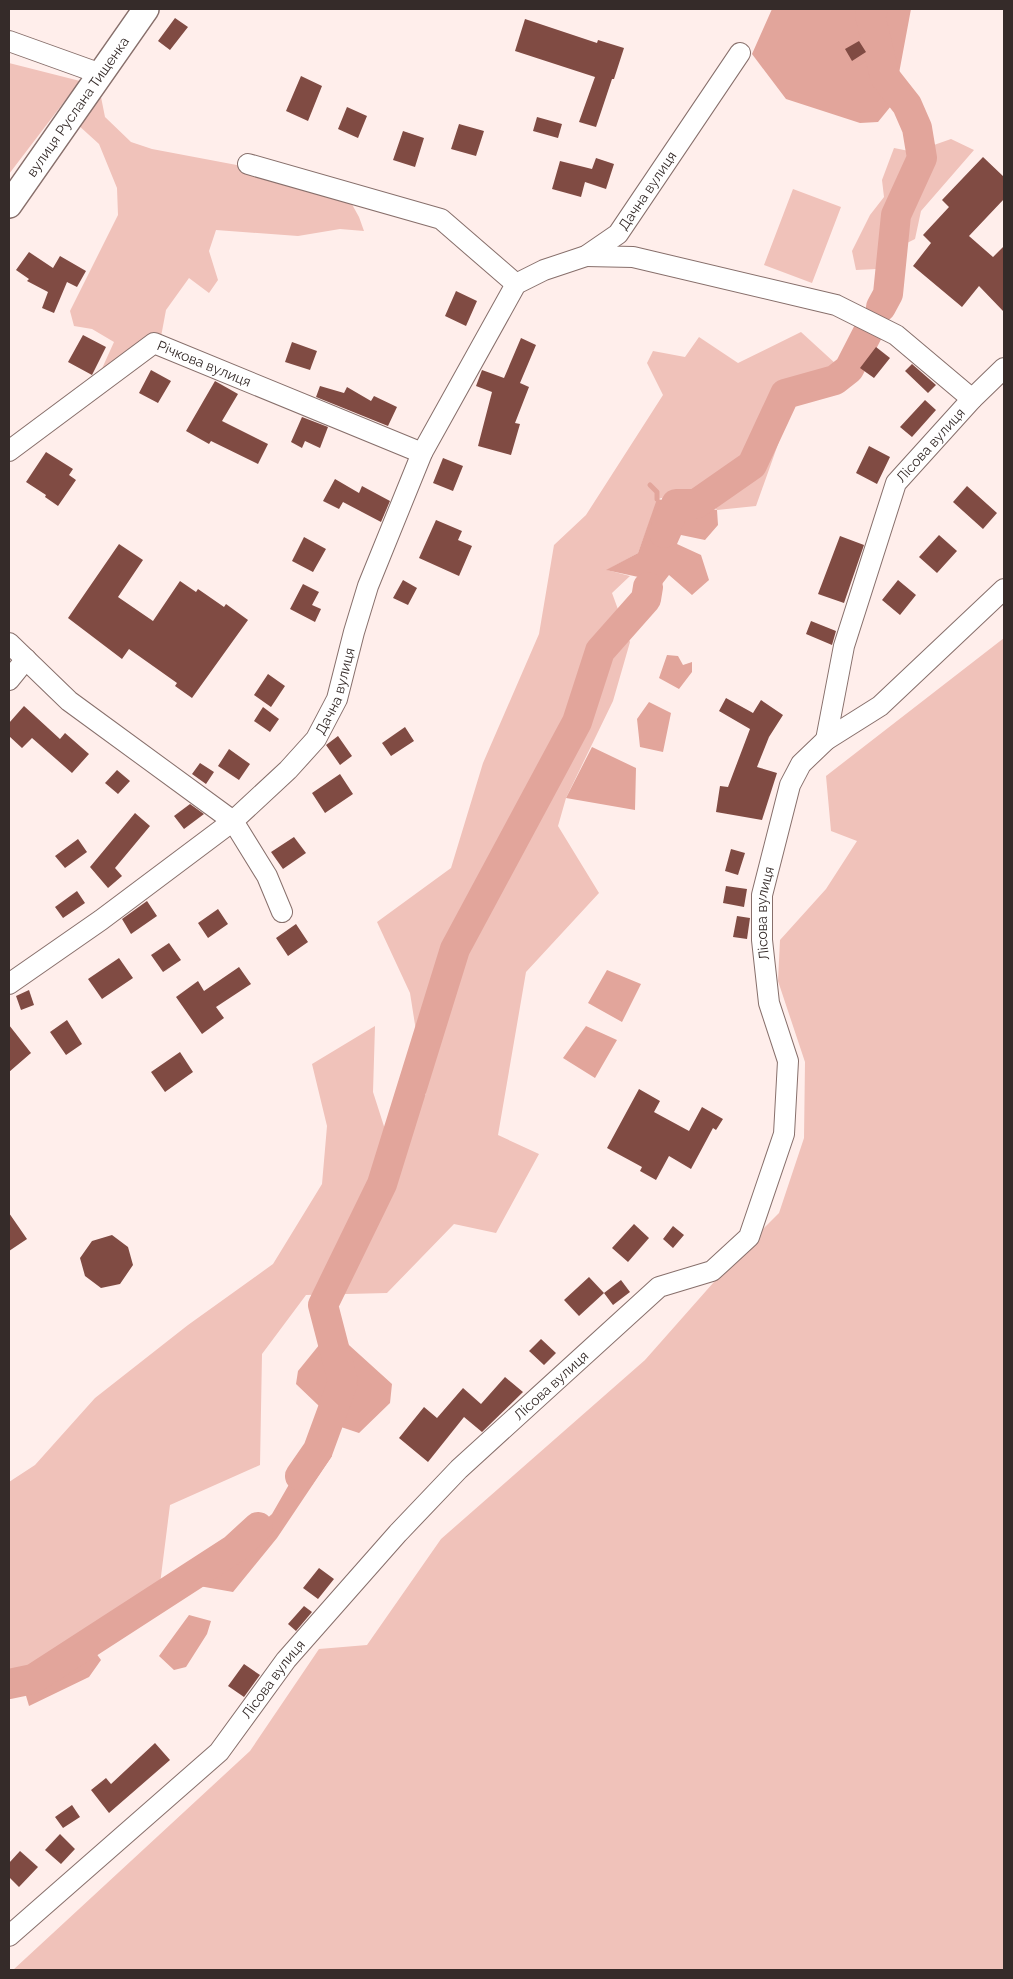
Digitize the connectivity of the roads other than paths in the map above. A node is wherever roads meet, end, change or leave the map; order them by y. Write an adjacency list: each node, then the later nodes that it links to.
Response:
1 (146, 9): 4 (street, вулиця Руслана Тищенка)
2 (9, 41): 4 (street)
3 (740, 53): 7 (street, Дачна вулиця)
4 (101, 74): 6 (street, вулиця Руслана Тищенка)
5 (248, 164): 8 (street)
6 (9, 205)
7 (586, 256): 8 (street, Дачна вулиця); 10 (street)
8 (516, 284): 12 (street, Дачна вулиця)
9 (1004, 368): 10 (street, Лісова вулиця)
10 (972, 399): 17 (street, Лісова вулиця)
11 (9, 451): 12 (street, Річкова вулиця)
12 (422, 453): 18 (street, Дачна вулиця)
13 (1004, 589): 17 (street, Лісова вулиця)
14 (9, 643): 15 (street)
15 (26, 659): 16 (street); 18 (street)
16 (9, 680)
17 (826, 740): 21 (street, Лісова вулиця)
18 (233, 821): 19 (street); 20 (street, Дачна вулиця)
19 (282, 912)
20 (9, 984)
21 (9, 1936)

